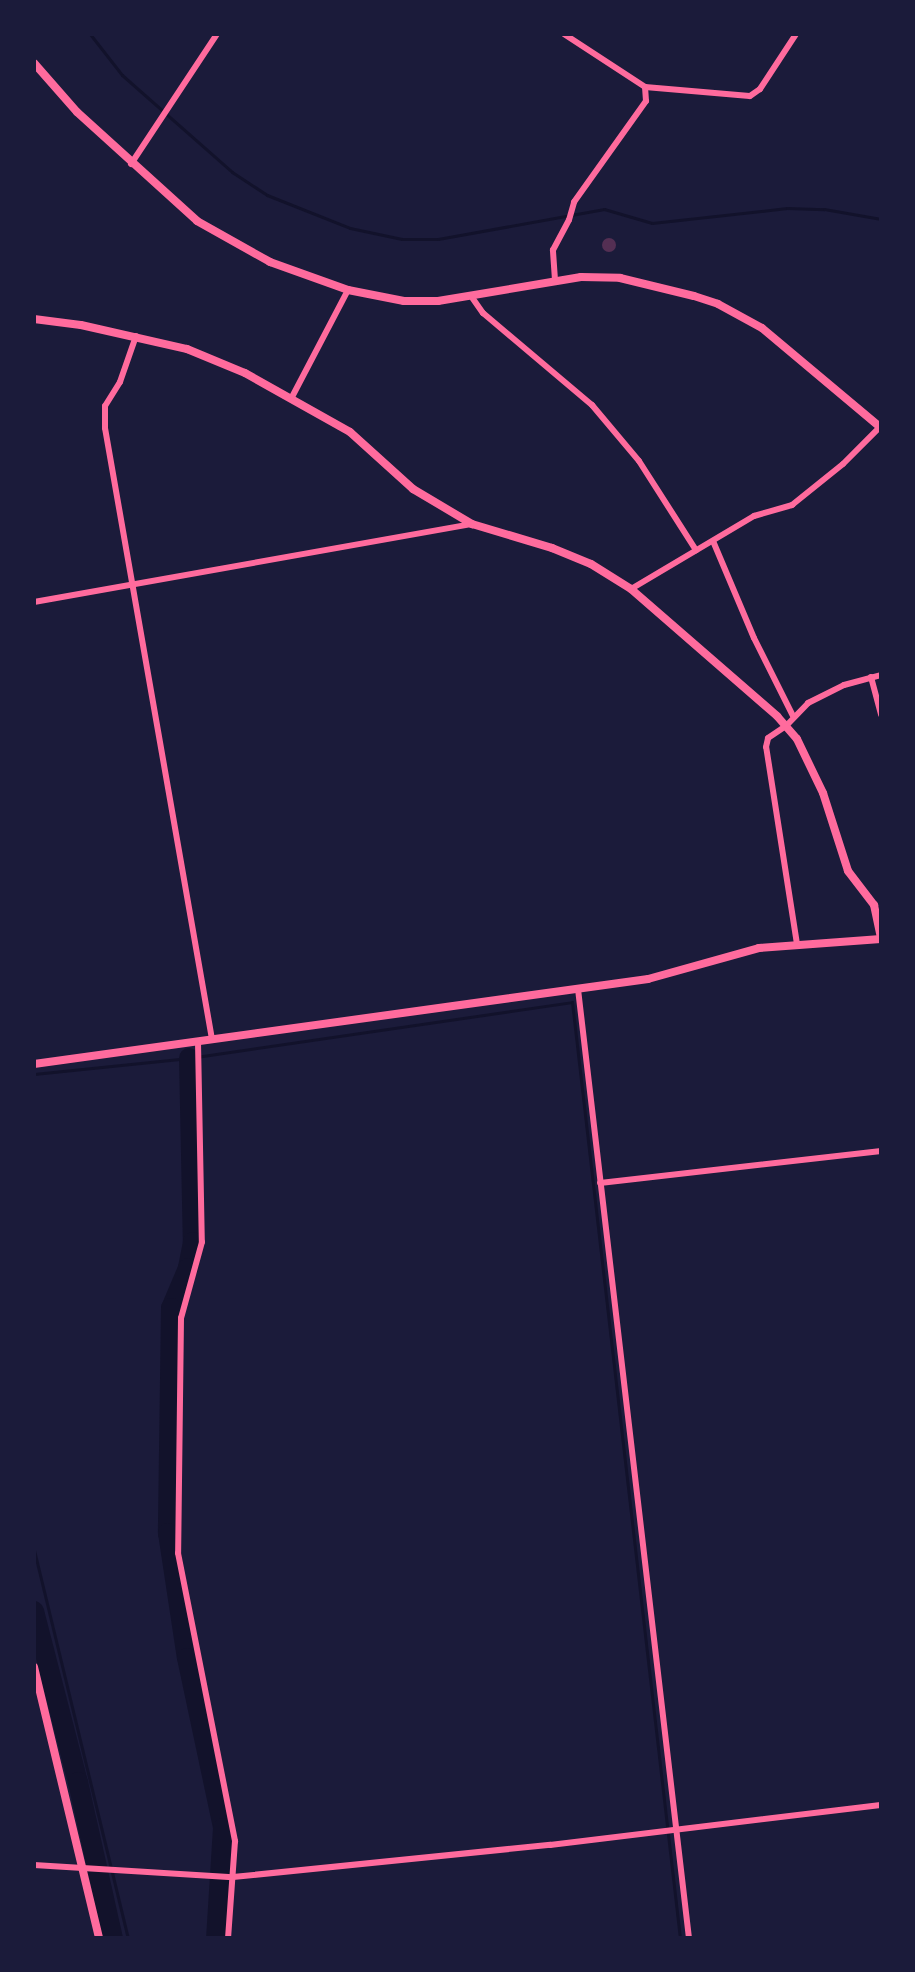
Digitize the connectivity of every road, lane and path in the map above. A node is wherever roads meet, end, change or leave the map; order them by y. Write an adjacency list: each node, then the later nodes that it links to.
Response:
1 (217, 34): 6 (street)
2 (564, 34): 5 (street)
3 (796, 34): 5 (street)
4 (34, 63): 6 (street)
5 (645, 87): 7 (street)
6 (130, 164): 8 (street)
7 (555, 280): 9 (street); 13 (street)
8 (348, 290): 9 (street); 12 (street)
9 (471, 296): 16 (street)
10 (34, 319): 11 (street)
11 (136, 336): 12 (street); 17 (street)
12 (292, 397): 14 (street)
13 (880, 428): 15 (street)
14 (472, 524): 17 (street); 18 (street)
15 (713, 541): 16 (street); 23 (street)
16 (696, 550): 18 (street)
17 (132, 584): 19 (street); 28 (street)
18 (631, 589): 24 (street)
19 (34, 602)
20 (881, 675): 21 (street)
21 (871, 677): 22 (street); 23 (street)
22 (881, 715)
23 (793, 716): 24 (street)
24 (786, 726): 25 (street); 26 (street)
25 (881, 939): 26 (street)
26 (797, 944): 27 (street)
27 (578, 989): 28 (street); 32 (street)
28 (212, 1039): 29 (street)
29 (198, 1042): 30 (street); 38 (street)
30 (34, 1064)
31 (881, 1151): 32 (street)
32 (600, 1183): 35 (street)
33 (34, 1667): 37 (street)
34 (881, 1805): 35 (street)
35 (676, 1830): 38 (street); 41 (street)
36 (34, 1865): 37 (street)
37 (79, 1865): 38 (street); 39 (street)
38 (233, 1877): 40 (street)
39 (99, 1938)
40 (228, 1938)
41 (689, 1938)

